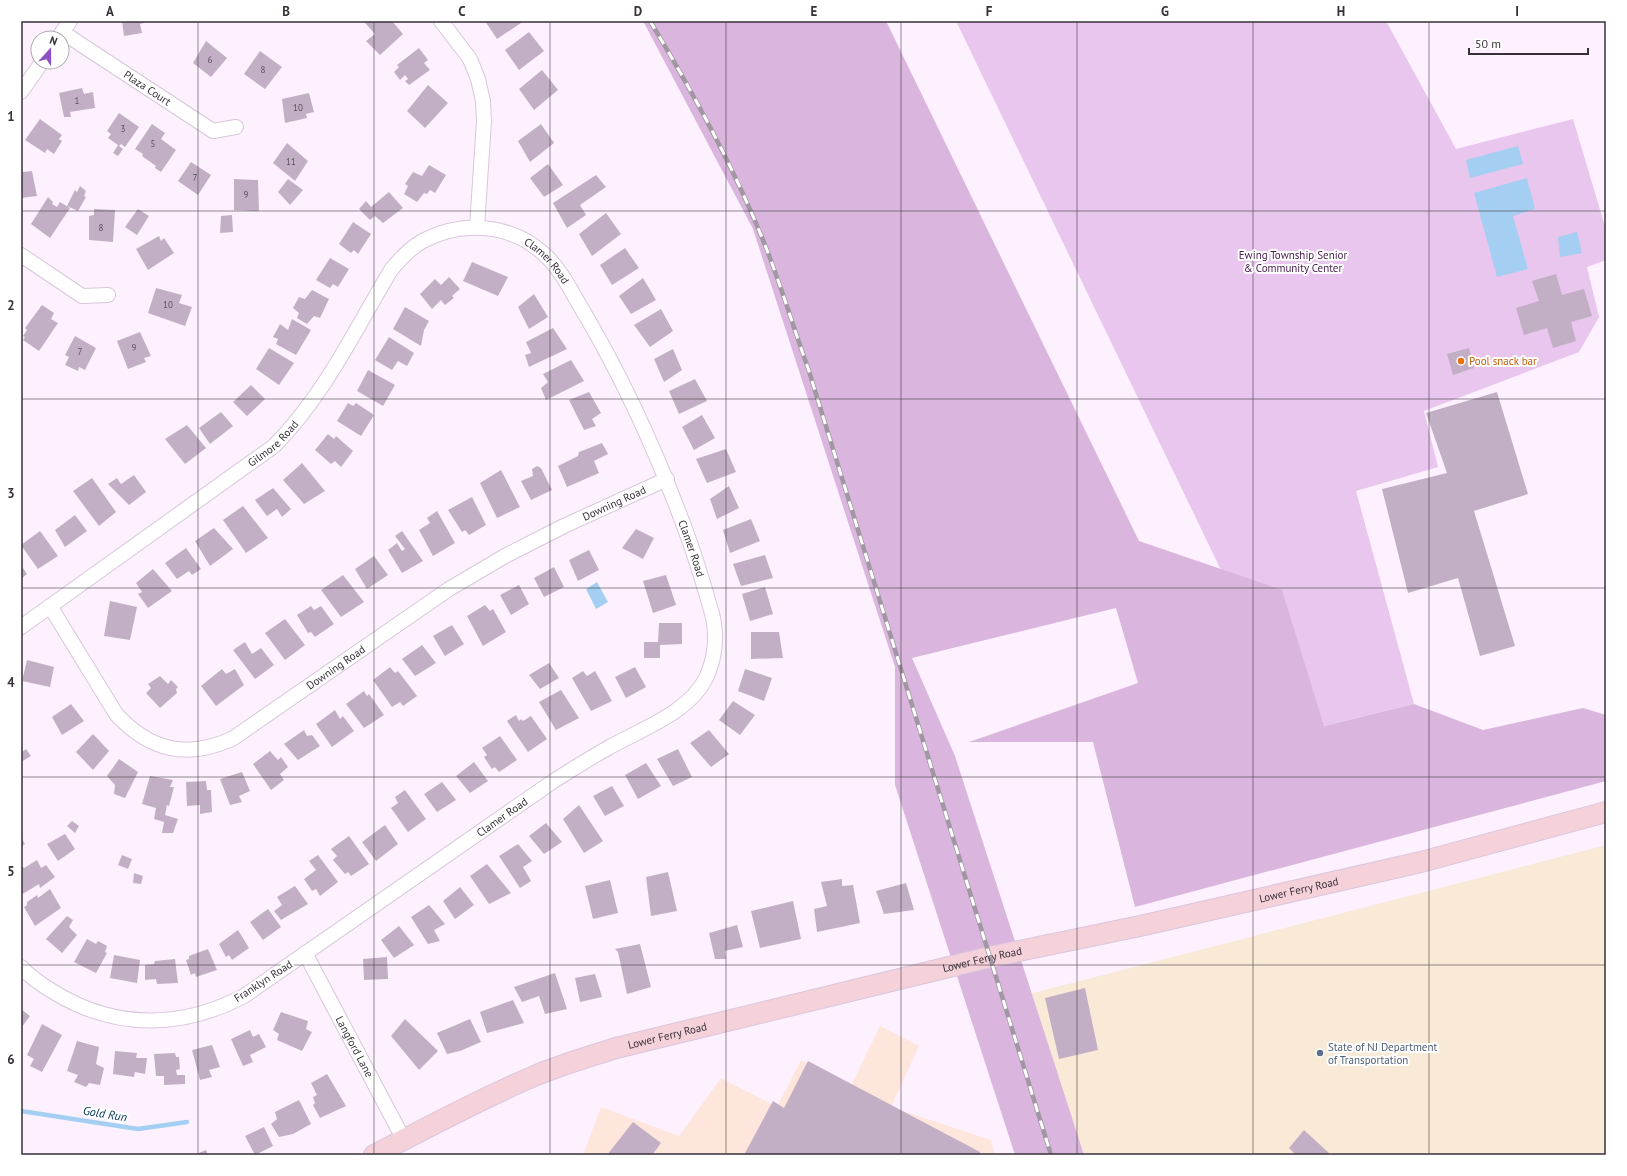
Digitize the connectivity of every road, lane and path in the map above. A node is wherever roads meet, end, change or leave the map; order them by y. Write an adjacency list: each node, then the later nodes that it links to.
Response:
1 (441, 21): 6 (street)
2 (70, 35): 5 (street, Plaza Court)
3 (36, 70): 4 (street)
4 (21, 92)
5 (236, 127)
6 (477, 227): 9 (street, Clamer Road); 10 (street, Gilmore Road)
7 (21, 255): 8 (street)
8 (108, 295)
9 (667, 479): 10 (street, Downing Road); 13 (street, Clamer Road)
10 (50, 606): 11 (street, Gilmore Road)
11 (21, 627)
12 (1606, 812): 15 (street, Lower Ferry Road)
13 (305, 953): 14 (street, Franklyn Road); 15 (street, Langford Lane)
14 (21, 967)
15 (404, 1140): 16 (street, Lower Ferry Road)
16 (374, 1155)

